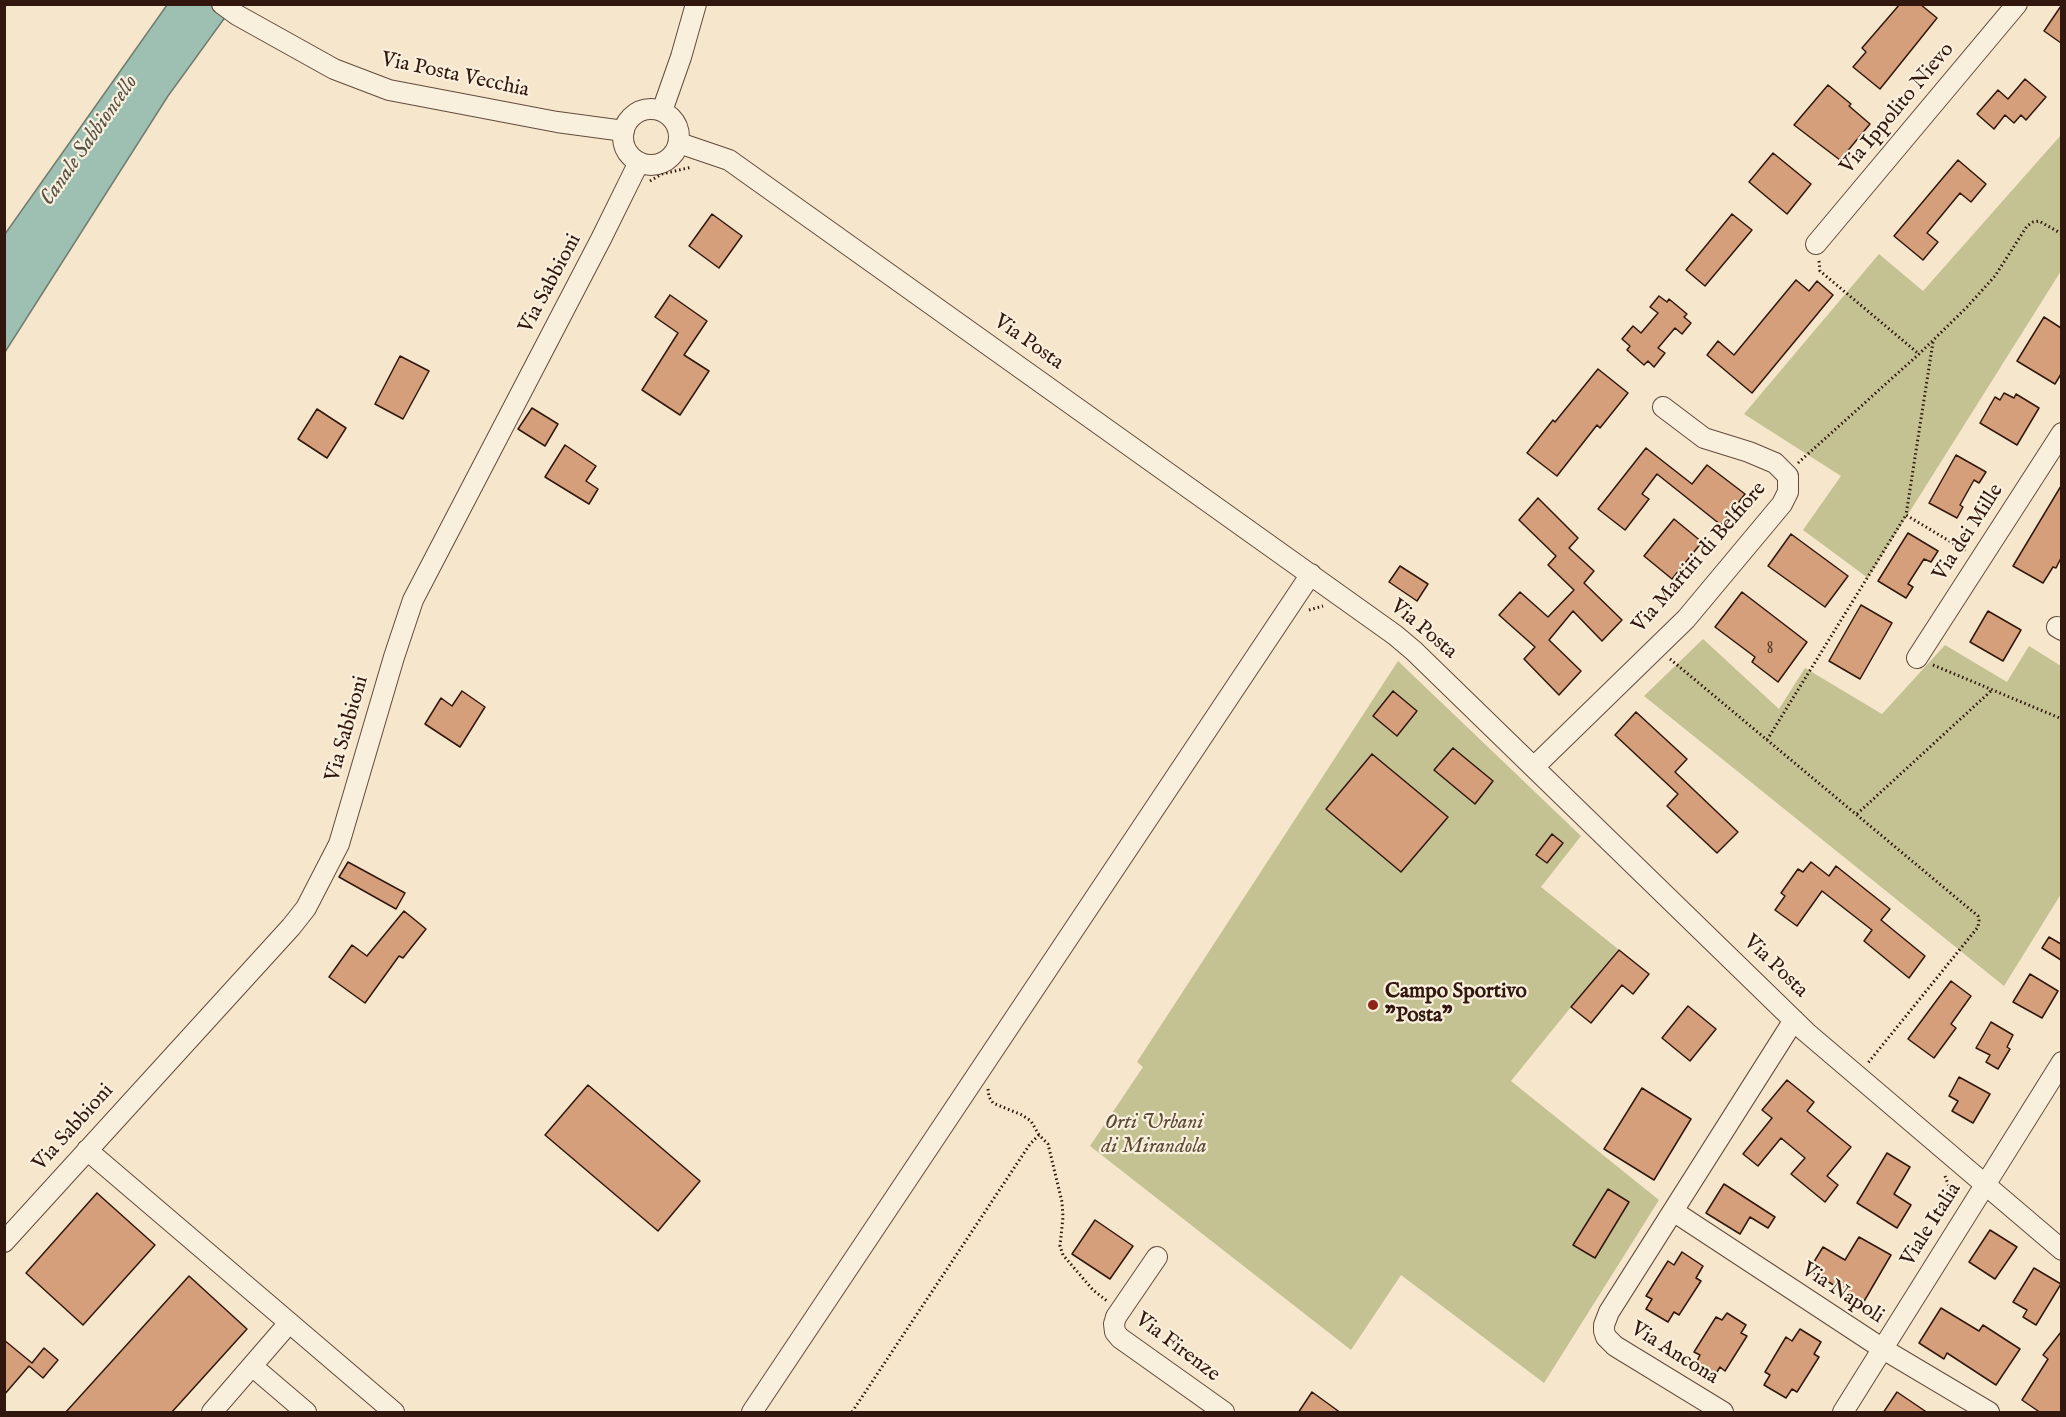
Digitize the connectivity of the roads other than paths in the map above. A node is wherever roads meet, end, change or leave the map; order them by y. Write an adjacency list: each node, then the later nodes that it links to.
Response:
1 (696, 4): 4 (street)
2 (2017, 4): 8 (street, Via Ippolito Nievo)
3 (229, 10): 5 (street, Via Posta Vecchia)
4 (662, 111): 5 (street); 6 (street)
5 (624, 131): 7 (street)
6 (678, 143): 7 (street); 11 (street, Via Posta)
7 (639, 162): 16 (street, Via Sabbioni)
8 (1816, 244)
9 (1663, 407): 13 (street, Via Martiri di Belfiore)
10 (2061, 433): 12 (street, Via dei Mille)
11 (1311, 574): 13 (street, Via Posta); 29 (street)
12 (1917, 658)
13 (1534, 767): 14 (street, Via Posta)
14 (1794, 1020): 17 (street, Via Posta); 18 (street)
15 (2061, 1062): 17 (street, Viale Italia)
16 (87, 1150): 19 (street, Via Sabbioni); 22 (street)
17 (1985, 1185): 20 (street, Via Posta); 23 (street, Viale Italia)
18 (1672, 1211): 23 (street, Via Napoli); 30 (street, Via Ancona)
19 (4, 1242)
20 (2061, 1250)
21 (1157, 1257): 25 (street, Via Firenze)
22 (289, 1323): 24 (street); 28 (street)
23 (1882, 1349): 31 (street, Viale Italia); 32 (street, Via Napoli)
24 (252, 1366): 26 (street); 27 (street)
25 (1218, 1411)
26 (212, 1413)
27 (306, 1413)
28 (394, 1413)
29 (752, 1413)
30 (1723, 1413)
31 (1843, 1413)
32 (1989, 1413)

